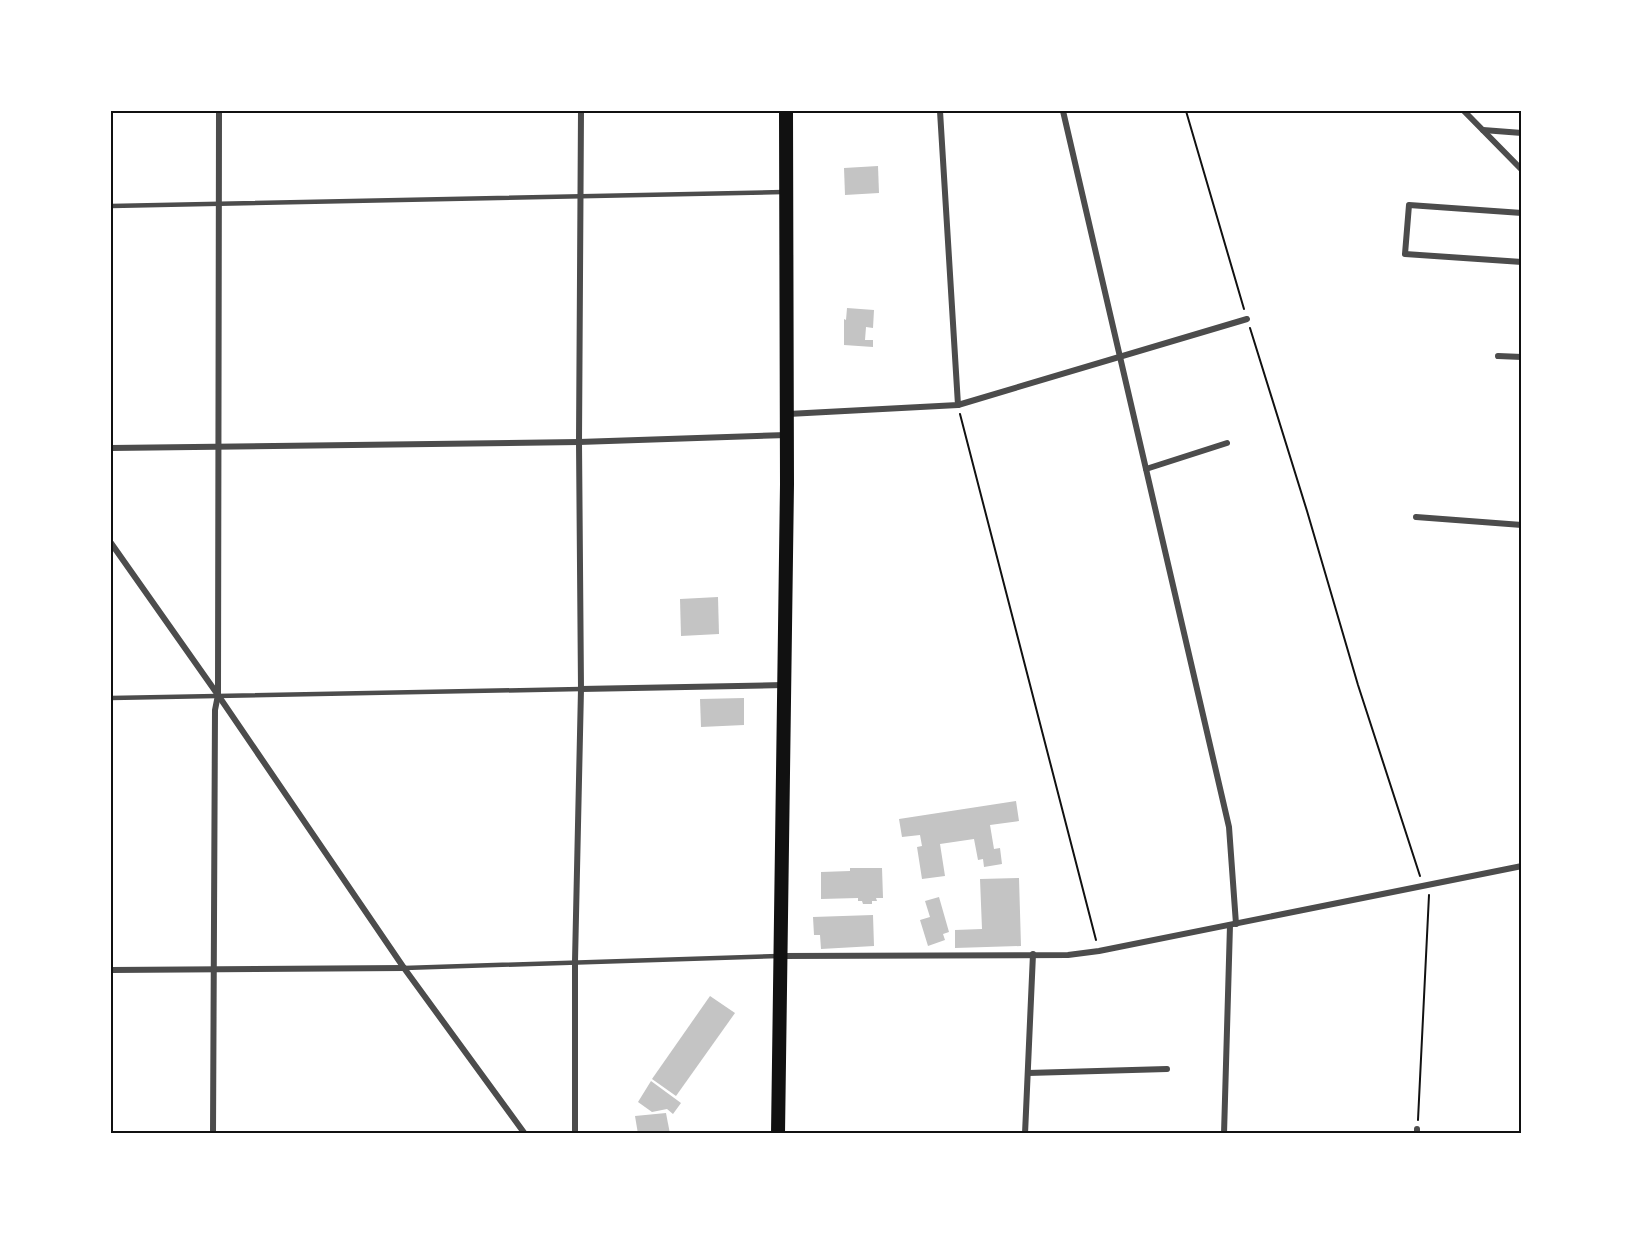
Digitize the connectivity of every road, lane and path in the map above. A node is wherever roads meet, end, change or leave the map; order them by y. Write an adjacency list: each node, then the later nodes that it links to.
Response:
1 (219, 111): 13 (street)
2 (581, 111): 12 (street)
3 (786, 111): 11 (main road)
4 (940, 111): 21 (street)
5 (1063, 111): 18 (street)
6 (1186, 111): 17 (path)
7 (1464, 111): 8 (street)
8 (1482, 130): 9 (street); 10 (street)
9 (1522, 133)
10 (1522, 170)
11 (786, 192): 12 (lane); 22 (main road)
12 (581, 194): 13 (lane); 24 (street)
13 (219, 203): 14 (lane); 26 (street)
14 (111, 206)
15 (1522, 213): 16 (street)
16 (1522, 262)
17 (1247, 319): 18 (street); 37 (path)
18 (1119, 356): 21 (street); 28 (street)
19 (1498, 356): 20 (street)
20 (1522, 357)
21 (958, 405): 22 (street); 39 (path)
22 (788, 414): 23 (main road)
23 (787, 435): 24 (street); 32 (main road)
24 (579, 442): 26 (street); 33 (street)
25 (1227, 443): 28 (street)
26 (218, 447): 27 (street); 34 (street)
27 (111, 448)
28 (1146, 469): 38 (street)
29 (1416, 517): 30 (street)
30 (1522, 525)
31 (111, 543): 34 (street)
32 (785, 685): 33 (street); 41 (main road)
33 (580, 689): 34 (lane); 42 (street)
34 (218, 695): 35 (lane); 43 (street); 44 (street)
35 (111, 698)
36 (1522, 866): 37 (street)
37 (1426, 887): 38 (street); 48 (path)
38 (1233, 924): 39 (street); 54 (street)
39 (1099, 951): 40 (street)
40 (1033, 954): 41 (street); 47 (street)
41 (781, 956): 42 (lane); 52 (main road)
42 (575, 961): 43 (lane); 51 (street)
43 (404, 968): 44 (street); 50 (street)
44 (215, 969): 45 (street); 49 (street)
45 (111, 970)
46 (1167, 1069): 47 (street)
47 (1028, 1073): 53 (street)
48 (1417, 1131)
49 (213, 1134)
50 (525, 1134)
51 (575, 1134)
52 (778, 1134)
53 (1025, 1134)
54 (1224, 1134)

